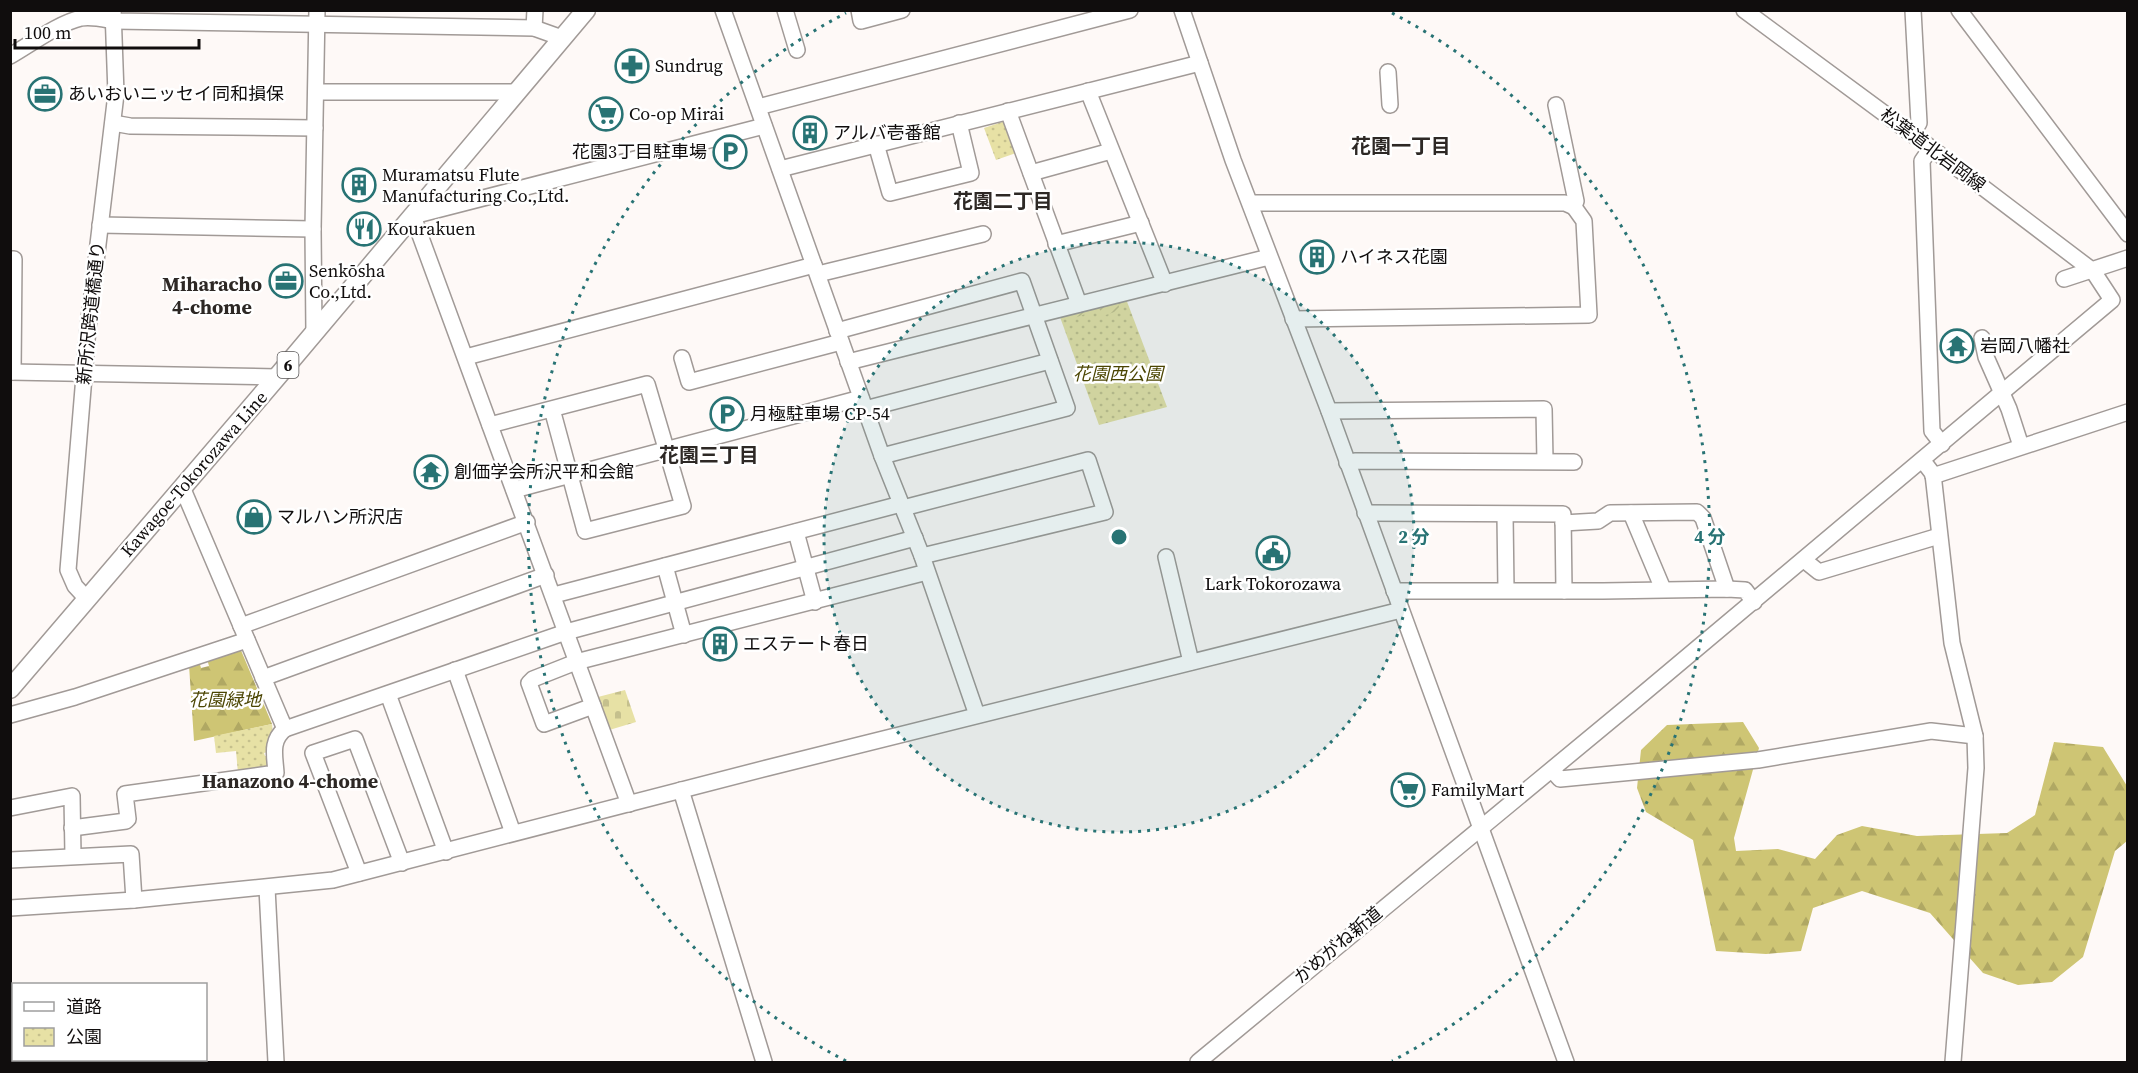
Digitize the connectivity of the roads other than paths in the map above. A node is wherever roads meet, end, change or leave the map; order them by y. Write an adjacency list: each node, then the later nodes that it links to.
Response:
1 (535, 10): 14 (street)
2 (586, 10): 15 (main road, Kawagoe-Tokorozawa Line / 6)
3 (723, 10): 25 (street)
4 (785, 10): 16 (street)
5 (858, 10): 6 (street)
6 (902, 10)
7 (1130, 10): 25 (street)
8 (1182, 10): 18 (street)
9 (1744, 10): 31 (street, 松葉道北岩岡線)
10 (1914, 10): 31 (street)
11 (1959, 10): 44 (street)
12 (113, 16): 13 (street); 17 (street); 27 (street, 新所沢跨道橋通り)
13 (317, 17): 14 (street); 21 (street)
14 (534, 28): 15 (street)
15 (562, 38): 22 (main road, Kawagoe-Tokorozawa Line / 6)
16 (797, 50)
17 (10, 56)
18 (1200, 63): 20 (street); 37 (street)
19 (1388, 72): 23 (street)
20 (1088, 91): 26 (street); 34 (street)
21 (316, 92): 22 (street); 30 (street)
22 (518, 92): 39 (main road, Kawagoe-Tokorozawa Line / 6)
23 (1389, 105)
24 (1557, 105): 38 (street)
25 (758, 107): 29 (street)
26 (1008, 111): 28 (street); 36 (street)
27 (113, 123): 30 (street); 41 (street, 新所沢跨道橋通り)
28 (959, 123): 32 (street); 32 (street)
29 (764, 126): 35 (street); 39 (street)
30 (315, 128): 42 (street)
31 (1912, 134): 33 (street, 松葉道北岩岡線)
32 (876, 144): 35 (street)
33 (1931, 148): 50 (street, 松葉道北岩岡線); 73 (street)
34 (1111, 151): 36 (street); 40 (street)
35 (780, 169): 49 (street)
36 (1031, 173): 45 (street)
37 (1250, 203): 38 (street); 46 (street)
38 (1574, 207): 56 (street)
39 (413, 216): 57 (main road, Kawagoe-Tokorozawa Line / 6); 60 (street)
40 (1141, 223): 45 (street); 52 (street)
41 (100, 225): 42 (street); 65 (street, 新所沢跨道橋通り)
42 (313, 229): 57 (street)
43 (983, 234): 49 (street)
44 (2127, 234)
45 (1056, 244): 54 (street)
46 (1269, 257): 52 (street); 56 (street)
47 (2127, 258): 50 (street)
48 (10, 259): 64 (street)
49 (816, 270): 58 (street); 60 (street)
50 (2093, 271): 51 (street); 53 (street, 松葉道北岩岡線)
51 (2064, 279)
52 (1165, 284): 54 (street)
53 (2112, 300): 67 (street, かめがね新道)
54 (1079, 304): 55 (street)
55 (1033, 314): 58 (street); 62 (street); 63 (street)
56 (1293, 319): 70 (street)
57 (314, 334): 66 (main road, Kawagoe-Tokorozawa Line / 6)
58 (839, 337): 61 (street); 63 (street)
59 (1982, 338): 67 (street)
60 (466, 357): 72 (street)
61 (682, 358)
62 (1050, 361): 68 (street); 76 (street)
63 (848, 362): 68 (street)
64 (12, 372): 65 (street)
65 (84, 373): 66 (street); 107 (street, 新所沢跨道橋通り)
66 (269, 377): 83 (main road, Kawagoe-Tokorozawa Line / 6)
67 (2002, 393): 73 (street, かめがね新道); 74 (street)
68 (863, 403): 75 (street); 76 (street)
69 (552, 408): 72 (street); 75 (street); 81 (street)
70 (1329, 411): 78 (street); 80 (street)
71 (2127, 412): 74 (street)
72 (490, 425): 84 (street)
73 (1942, 444): 77 (street, かめがね新道)
74 (2021, 446): 82 (street)
75 (666, 450): 81 (street); 81 (street)
76 (882, 456): 85 (street)
77 (1923, 460): 82 (street); 96 (street, かめがね新道)
78 (1545, 462): 79 (street); 80 (street)
79 (1574, 462)
80 (1347, 463): 86 (street)
81 (570, 475): 84 (street)
82 (1933, 476): 92 (street)
83 (182, 486): 107 (main road, Kawagoe-Tokorozawa Line / 6); 113 (street)
84 (514, 490): 89 (street)
85 (902, 506): 91 (street); 93 (street); 94 (street)
86 (1365, 513): 88 (street); 104 (street)
87 (1632, 513): 90 (street); 101 (street); 102 (street)
88 (1505, 515): 90 (street); 103 (street)
89 (527, 522): 100 (street); 113 (street)
90 (1563, 523): 105 (street)
91 (796, 532): 97 (street); 98 (street)
92 (1939, 536): 96 (street); 125 (street)
93 (915, 538): 94 (street); 98 (street)
94 (922, 556): 99 (street)
95 (1166, 557): 116 (street)
96 (1804, 560): 110 (street, かめがね新道)
97 (665, 566): 106 (street); 108 (street)
98 (806, 568): 108 (street); 109 (street)
99 (927, 572): 109 (street); 123 (street)
100 (546, 575): 106 (street); 118 (street)
101 (1663, 589): 102 (street); 105 (street)
102 (1727, 589): 110 (street)
103 (1506, 590): 104 (street); 105 (street)
104 (1394, 591): 111 (street)
105 (1564, 591)
106 (554, 595): 112 (street)
107 (87, 599): 119 (main road, Kawagoe-Tokorozawa Line / 6)
108 (676, 601): 112 (street); 114 (street)
109 (815, 602): 114 (street)
110 (1754, 602): 126 (street, かめがね新道)
111 (1401, 610): 116 (street); 131 (street)
112 (566, 632): 115 (street); 117 (street)
113 (244, 633): 118 (street); 122 (street)
114 (684, 635): 115 (street)
115 (576, 662): 121 (street); 121 (street)
116 (1191, 662): 123 (street)
117 (455, 670): 120 (street); 132 (street)
118 (263, 678): 124 (street)
119 (10, 689)
120 (388, 694): 124 (street); 133 (street)
121 (593, 706): 128 (street)
122 (10, 715)
123 (977, 715): 127 (street)
124 (285, 729): 130 (street)
125 (1975, 736): 126 (street); 145 (street)
126 (1552, 770): 131 (street, かめがね新道)
127 (681, 790): 128 (street); 142 (street)
128 (629, 804): 132 (street)
129 (10, 808): 130 (street)
130 (72, 828): 134 (street)
131 (1480, 830): 143 (street, かめがね新道); 144 (street)
132 (513, 833): 133 (street)
133 (446, 852): 136 (street)
134 (73, 856): 135 (street); 139 (street)
135 (10, 860)
136 (402, 862): 137 (street); 137 (street)
137 (359, 873): 138 (street)
138 (267, 888): 139 (street); 141 (street)
139 (134, 900): 140 (street)
140 (10, 908)
141 (276, 1062)
142 (764, 1062)
143 (1198, 1062)
144 (1566, 1062)
145 (1953, 1062)

